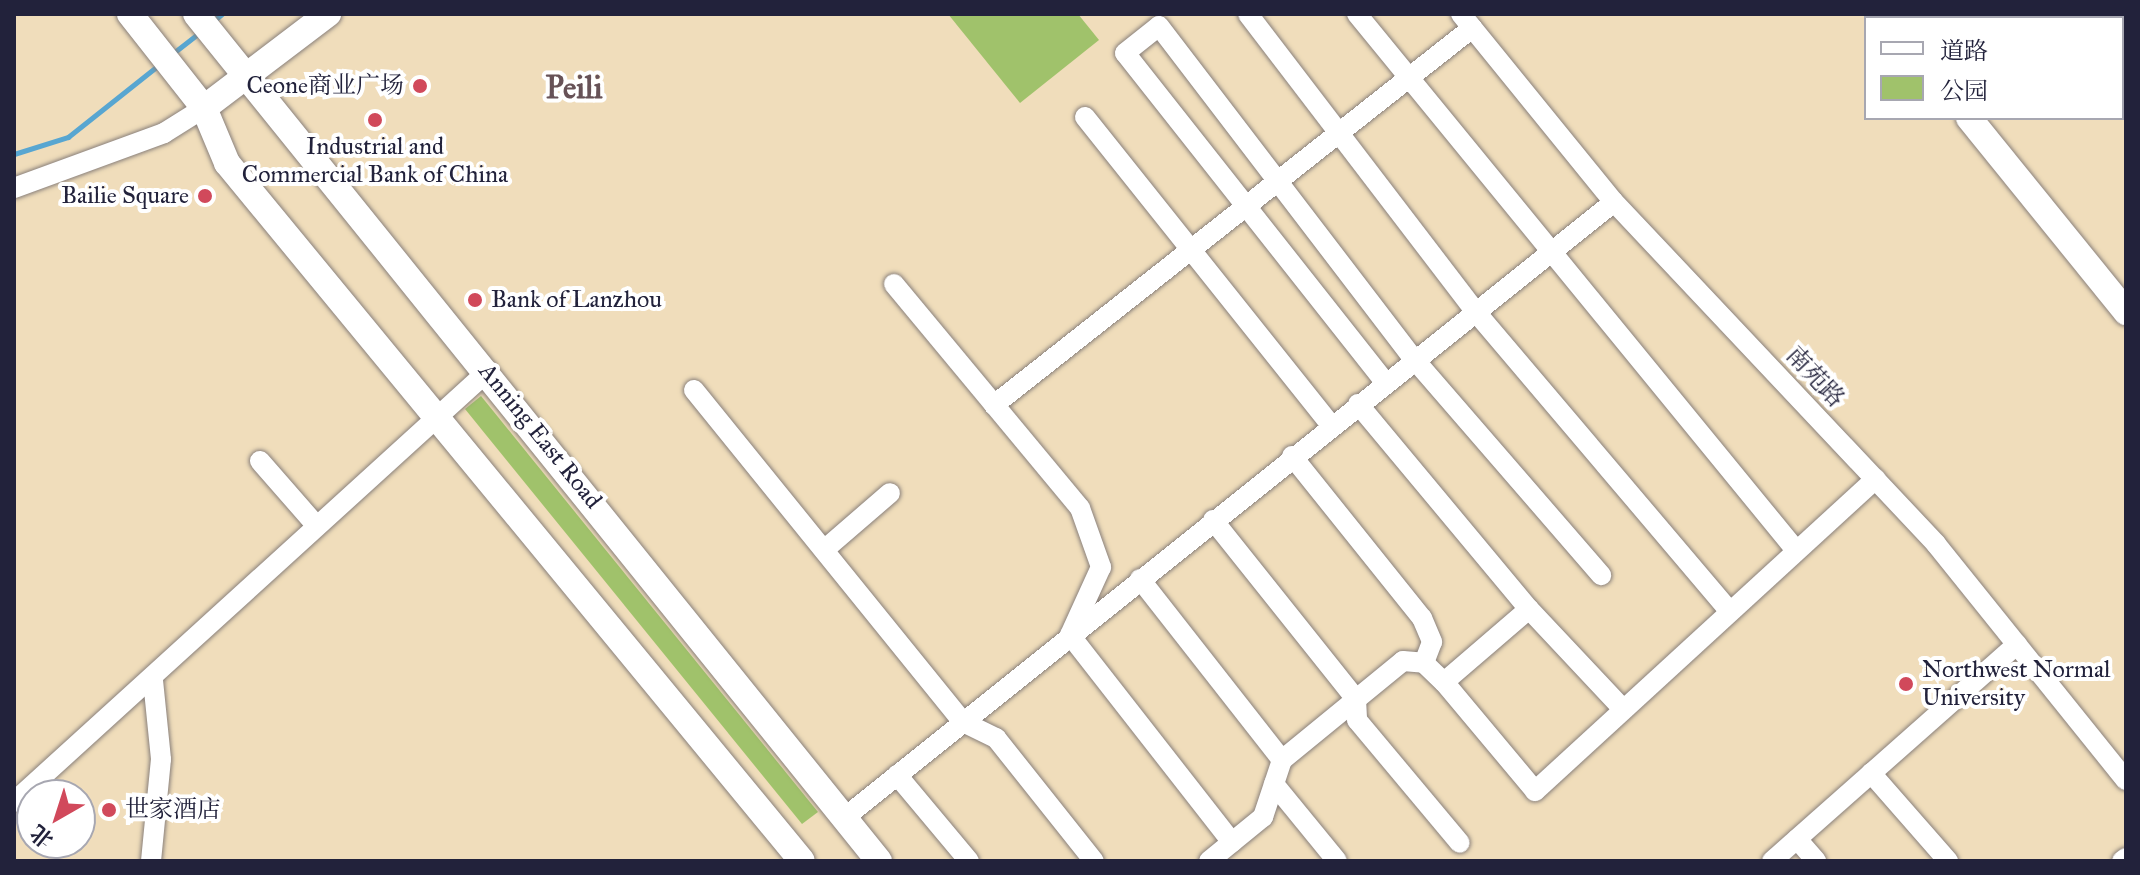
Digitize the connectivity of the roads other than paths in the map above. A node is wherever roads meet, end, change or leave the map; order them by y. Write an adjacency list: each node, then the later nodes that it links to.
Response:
1 (196, 14): 8 (main road, Anning East Road)
2 (328, 14): 8 (main road)
3 (1248, 14): 13 (street)
4 (1357, 14): 9 (street)
5 (1167, 20): 14 (street); 17 (street)
6 (1467, 21): 9 (street); 16 (street, 南苑路)
7 (138, 24): 10 (main road)
8 (246, 77): 10 (main road); 24 (main road, Anning East Road)
9 (1409, 79): 13 (street); 19 (street)
10 (204, 108): 15 (street); 29 (main road)
11 (1085, 117): 18 (street)
12 (1971, 120): 22 (main road)
13 (1338, 134): 14 (street); 21 (street)
14 (1279, 181): 17 (street); 23 (street)
15 (14, 188)
16 (1614, 202): 19 (street); 33 (street, 南苑路)
17 (1246, 208): 18 (street); 25 (street)
18 (1192, 250): 28 (street); 30 (street)
19 (1549, 253): 21 (street); 37 (street)
20 (894, 284): 28 (street)
21 (1475, 311): 23 (street); 42 (street)
22 (2126, 312)
23 (1414, 359): 25 (street); 39 (street)
24 (488, 371): 29 (street); 57 (main road, Anning East Road)
25 (1385, 382): 27 (street)
26 (694, 390): 38 (street)
27 (1358, 404): 30 (street); 41 (street)
28 (994, 405): 43 (street)
29 (436, 414): 36 (street); 63 (main road)
30 (1331, 425): 31 (street)
31 (1292, 456): 35 (street); 45 (street)
32 (260, 461): 36 (street)
33 (1876, 479): 37 (street); 44 (street, 南苑路)
34 (890, 493): 38 (street)
35 (1213, 520): 40 (street); 48 (street)
36 (315, 524): 46 (street)
37 (1794, 548): 42 (street)
38 (824, 550): 50 (street)
39 (1601, 575)
40 (1140, 579): 43 (street); 51 (street)
41 (1529, 609): 47 (street); 49 (street)
42 (1729, 611): 49 (street)
43 (1070, 635): 50 (street); 59 (street)
44 (2017, 644): 52 (street); 54 (street, 南苑路)
45 (1424, 663): 47 (street); 48 (street)
46 (153, 680): 56 (street); 62 (street)
47 (1444, 682): 49 (street)
48 (1356, 699): 51 (street); 60 (street)
49 (1623, 709)
50 (963, 722): 53 (street); 66 (street)
51 (1282, 760): 55 (street)
52 (1871, 773): 58 (street); 61 (street)
53 (897, 775): 57 (street); 65 (street)
54 (2126, 780)
55 (1274, 784): 59 (street); 68 (street)
56 (14, 802)
57 (844, 818): 64 (main road, Anning East Road)
58 (1797, 839): 69 (street); 70 (street)
59 (1232, 842): 67 (street)
60 (1460, 843)
61 (1945, 860)
62 (151, 861)
63 (802, 861)
64 (879, 861)
65 (969, 861)
66 (1094, 861)
67 (1210, 861)
68 (1337, 861)
69 (1772, 861)
70 (1816, 861)

